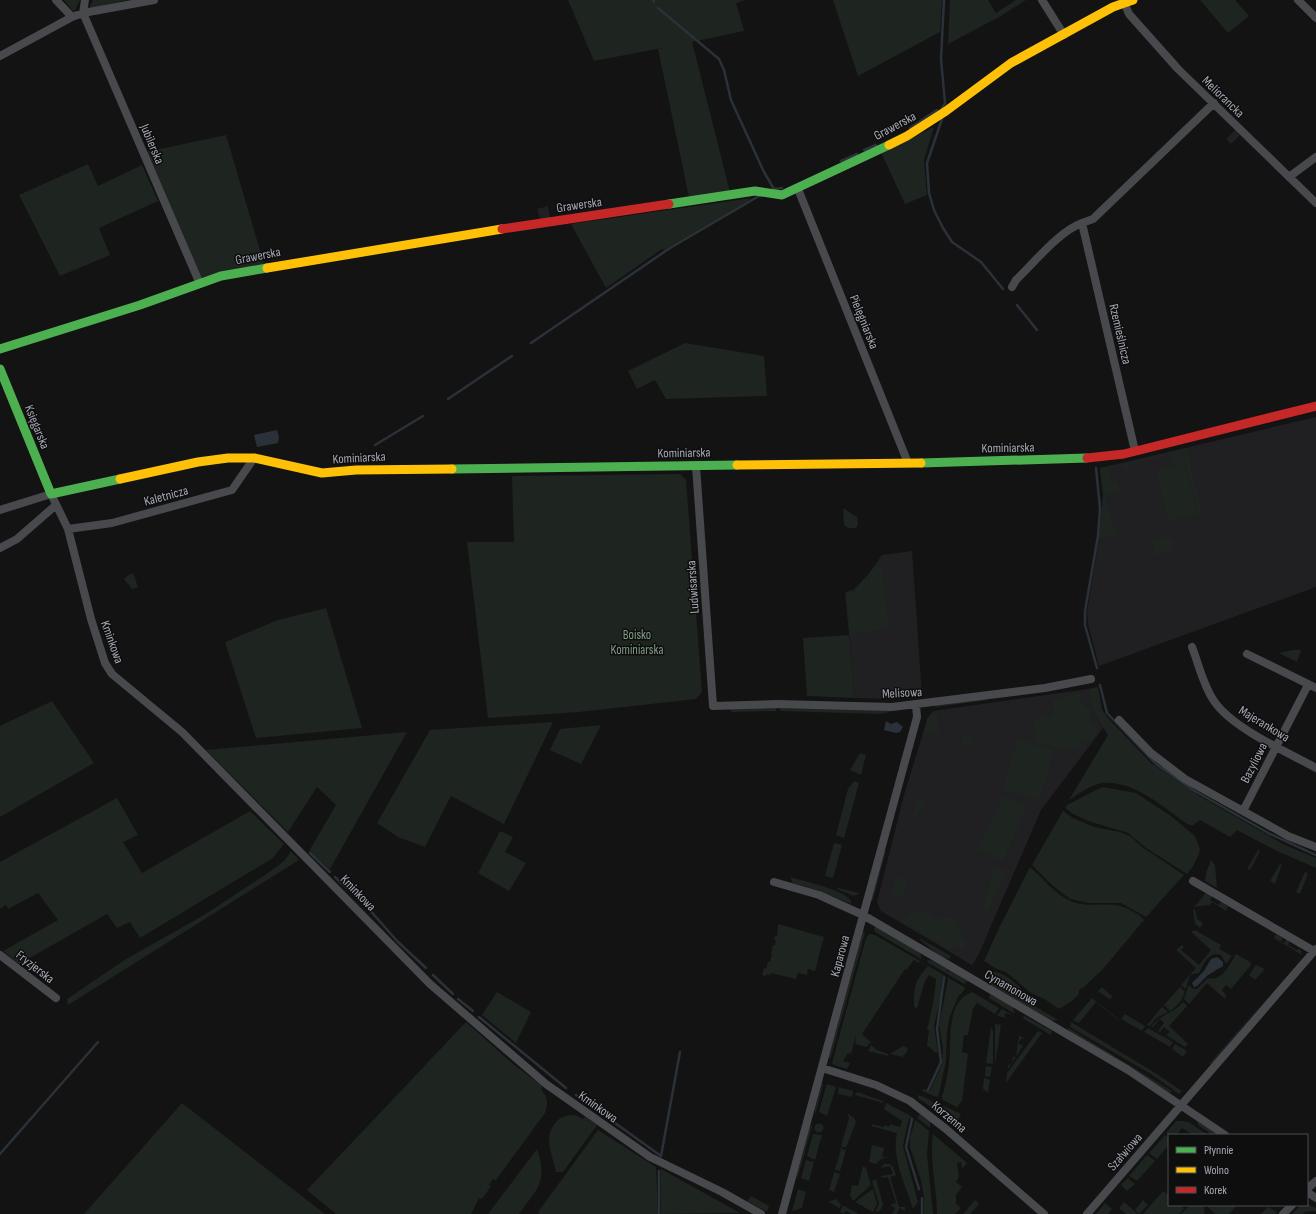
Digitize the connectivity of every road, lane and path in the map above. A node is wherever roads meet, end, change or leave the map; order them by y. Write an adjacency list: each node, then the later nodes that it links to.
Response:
1 (56, 0): 9 (street)
2 (86, 0): 8 (street)
3 (154, 0): 8 (street)
4 (1042, 0): 11 (street)
5 (1133, 0): 7 (street, Grawerska)
6 (1298, 0): 10 (street)
7 (1123, 2): 11 (street, Grawerska); 13 (street, Meliorancka)
8 (83, 13): 9 (street); 19 (street, Jubilerska)
9 (72, 17): 12 (street)
10 (1316, 18)
11 (1064, 35): 16 (street, Grawerska)
12 (0, 56)
13 (1214, 103): 15 (street, Meliorancka); 18 (street)
14 (1316, 157): 15 (street)
15 (1290, 177): 17 (street, Meliorancka)
16 (798, 189): 19 (street, Grawerska); 26 (street, Pielęgniarska)
17 (1316, 203)
18 (1082, 223): 20 (street); 24 (street, Rzemieślnicza)
19 (200, 284): 21 (street, Grawerska)
20 (1012, 287)
21 (0, 350)
22 (0, 369): 28 (street, Księgarska)
23 (1316, 406): 24 (street, Kominiarska)
24 (1135, 451): 26 (street, Kominiarska)
25 (254, 458): 27 (street, Kominiarska); 28 (street, Kominiarska); 31 (street, Kaletnicza)
26 (908, 463): 27 (street, Kominiarska)
27 (696, 466): 38 (street, Ludwisarska)
28 (51, 494): 29 (street, Kminkowa); 30 (street)
29 (56, 506): 31 (street, Kminkowa); 32 (street)
30 (0, 510)
31 (70, 529): 58 (street, Kminkowa)
32 (0, 548)
33 (1192, 647): 40 (street, Majerankowa)
34 (1248, 654): 36 (street)
35 (1091, 679): 37 (street, Melisowa)
36 (1312, 687): 40 (street, Bazyliowa)
37 (916, 704): 38 (street, Melisowa); 46 (street, Kaparowa)
38 (713, 706)
39 (1119, 720): 42 (street)
40 (1276, 746): 41 (street, Majerankowa); 42 (street, Bazyliowa)
41 (1316, 768)
42 (1242, 811): 43 (street)
43 (1316, 847)
44 (1193, 881): 47 (street)
45 (774, 882): 46 (street, Cynamonowa)
46 (863, 915): 50 (street, Kaparowa); 51 (street, Cynamonowa)
47 (1315, 950): 51 (street, Szałwiowa)
48 (0, 955): 49 (street, Fryzjerska)
49 (56, 998)
50 (822, 1068): 59 (street, Kaparowa); 60 (street, Korzenna)
51 (1180, 1105): 52 (street, Cynamonowa); 61 (street, Szałwiowa)
52 (1224, 1134)
53 (1316, 1180): 54 (street)
54 (1308, 1189)
55 (1308, 1191): 56 (street)
56 (1316, 1198)
57 (1291, 1206): 62 (street)
58 (761, 1214)
59 (782, 1214)
60 (1044, 1214)
61 (1087, 1214)
62 (1283, 1214)

